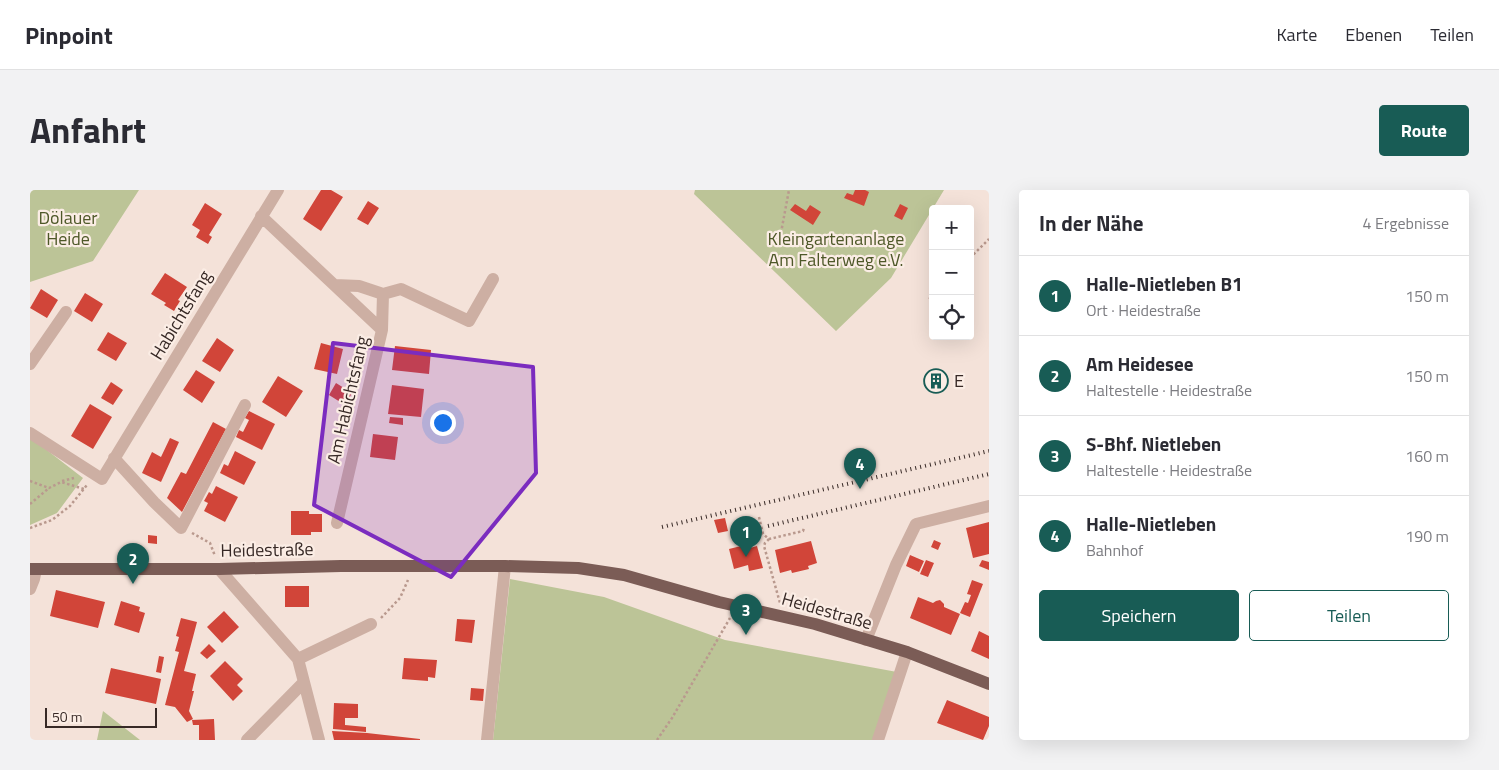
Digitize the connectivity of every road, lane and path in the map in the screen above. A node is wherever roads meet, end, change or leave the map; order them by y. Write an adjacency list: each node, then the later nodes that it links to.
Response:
1 (278, 190): 3 (street, Habichtsfang)
2 (789, 190): 4 (path)
3 (262, 216): 8 (street, Am Habichtsfang); 15 (street, Habichtsfang)
4 (780, 238)
5 (989, 239): 6 (path)
6 (974, 254)
7 (493, 279): 9 (street)
8 (335, 285): 9 (street); 11 (street, Am Habichtsfang)
9 (383, 294): 11 (street)
10 (66, 312): 12 (street)
11 (382, 330): 21 (street, Am Habichtsfang)
12 (30, 364)
13 (245, 405): 23 (street)
14 (30, 433): 15 (street, Habichtsfang)
15 (114, 458): 23 (street)
16 (30, 481): 17 (path)
17 (49, 488): 18 (path); 22 (path)
18 (30, 504)
19 (989, 506): 34 (street)
20 (759, 517): 25 (path)
21 (338, 524)
22 (30, 528)
23 (181, 528): 29 (path)
24 (804, 528): 25 (path)
25 (769, 539): 32 (path)
26 (504, 566): 27 (main road, Heidestraße); 31 (main road, Heidestraße); 41 (street)
27 (414, 567): 29 (main road, Heidestraße); 33 (path)
28 (33, 569): 29 (main road, Heidestraße); 30 (street)
29 (219, 569): 36 (street)
30 (30, 589)
31 (737, 606): 32 (main road, Heidestraße); 42 (path)
32 (784, 616): 34 (main road, Heidestraße)
33 (371, 624): 36 (street)
34 (866, 640): 35 (main road, Heidestraße)
35 (907, 652): 38 (main road, Heidestraße); 43 (street)
36 (298, 660): 37 (street)
37 (304, 682): 39 (street); 40 (street)
38 (989, 684)
39 (247, 740)
40 (319, 740)
41 (487, 740)
42 (657, 740)
43 (878, 740)

